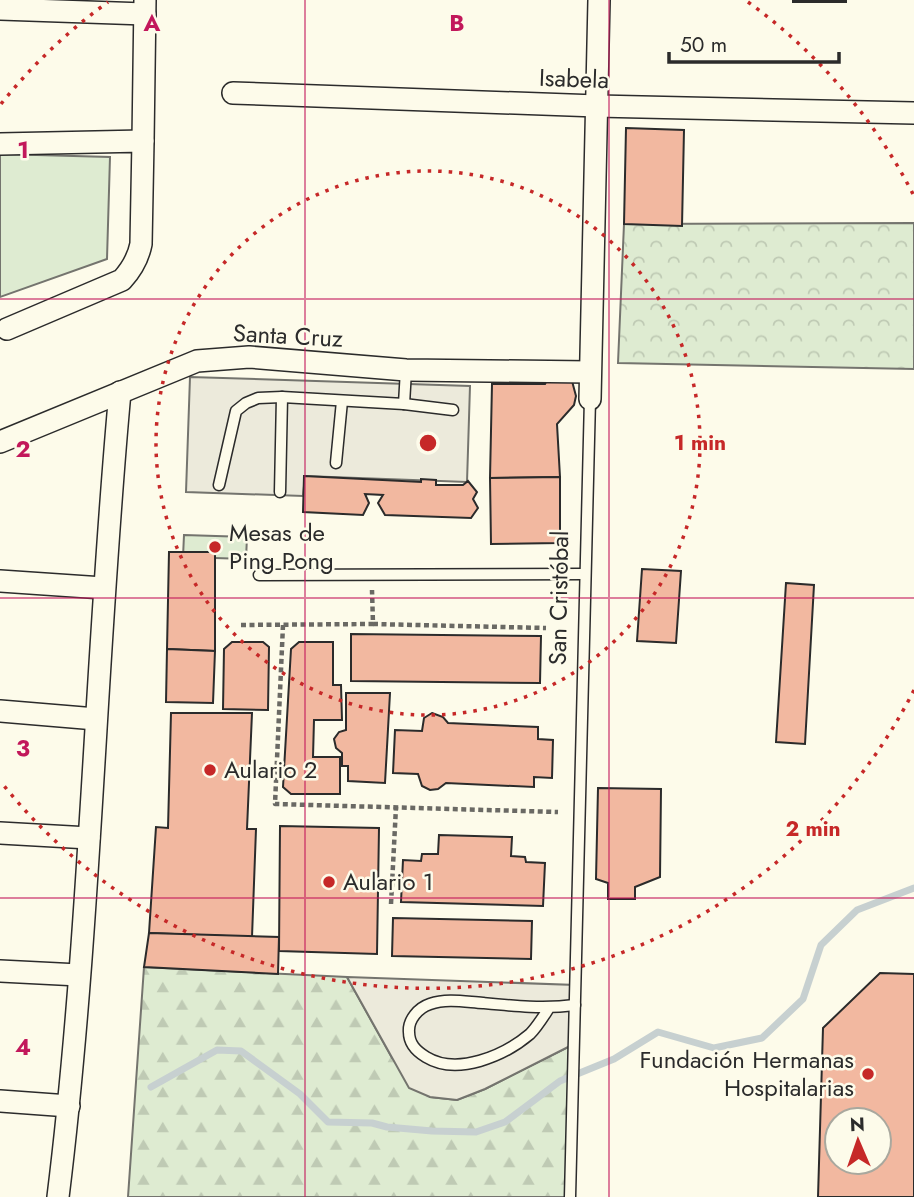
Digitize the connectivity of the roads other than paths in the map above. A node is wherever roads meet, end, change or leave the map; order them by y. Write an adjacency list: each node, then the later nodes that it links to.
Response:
1 (599, 0): 5 (street, San Cristóbal)
2 (145, 7): 3 (street); 7 (street)
3 (0, 9)
4 (233, 93): 5 (street, Isabela)
5 (597, 106): 6 (street, Isabela); 11 (street, San Cristóbal)
6 (914, 113)
7 (143, 141): 8 (street); 9 (street)
8 (0, 144)
9 (6, 328)
10 (406, 370): 11 (street, Santa Cruz); 12 (street, Santa Cruz); 16 (lane)
11 (590, 372): 14 (street, San Cristóbal)
12 (120, 392): 18 (street, Santa Cruz); 25 (street)
13 (282, 397): 15 (lane); 20 (lane); 21 (lane)
14 (590, 399): 22 (lane, San Cristóbal)
15 (342, 401): 16 (lane); 19 (lane)
16 (404, 404): 17 (lane)
17 (453, 411)
18 (0, 442)
19 (336, 463)
20 (219, 485)
21 (280, 492)
22 (585, 574): 23 (lane); 32 (lane, San Cristóbal)
23 (259, 575)
24 (0, 581): 25 (street)
25 (103, 588): 27 (street)
26 (0, 711): 27 (street)
27 (96, 719): 29 (street)
28 (0, 833): 29 (street)
29 (89, 838): 31 (street)
30 (0, 971): 31 (street)
31 (79, 975): 35 (street)
32 (575, 1006): 33 (lane); 37 (lane, San Cristóbal)
33 (549, 1008): 33 (lane)
34 (0, 1101): 35 (street)
35 (69, 1106): 36 (street)
36 (58, 1197)
37 (570, 1197)

